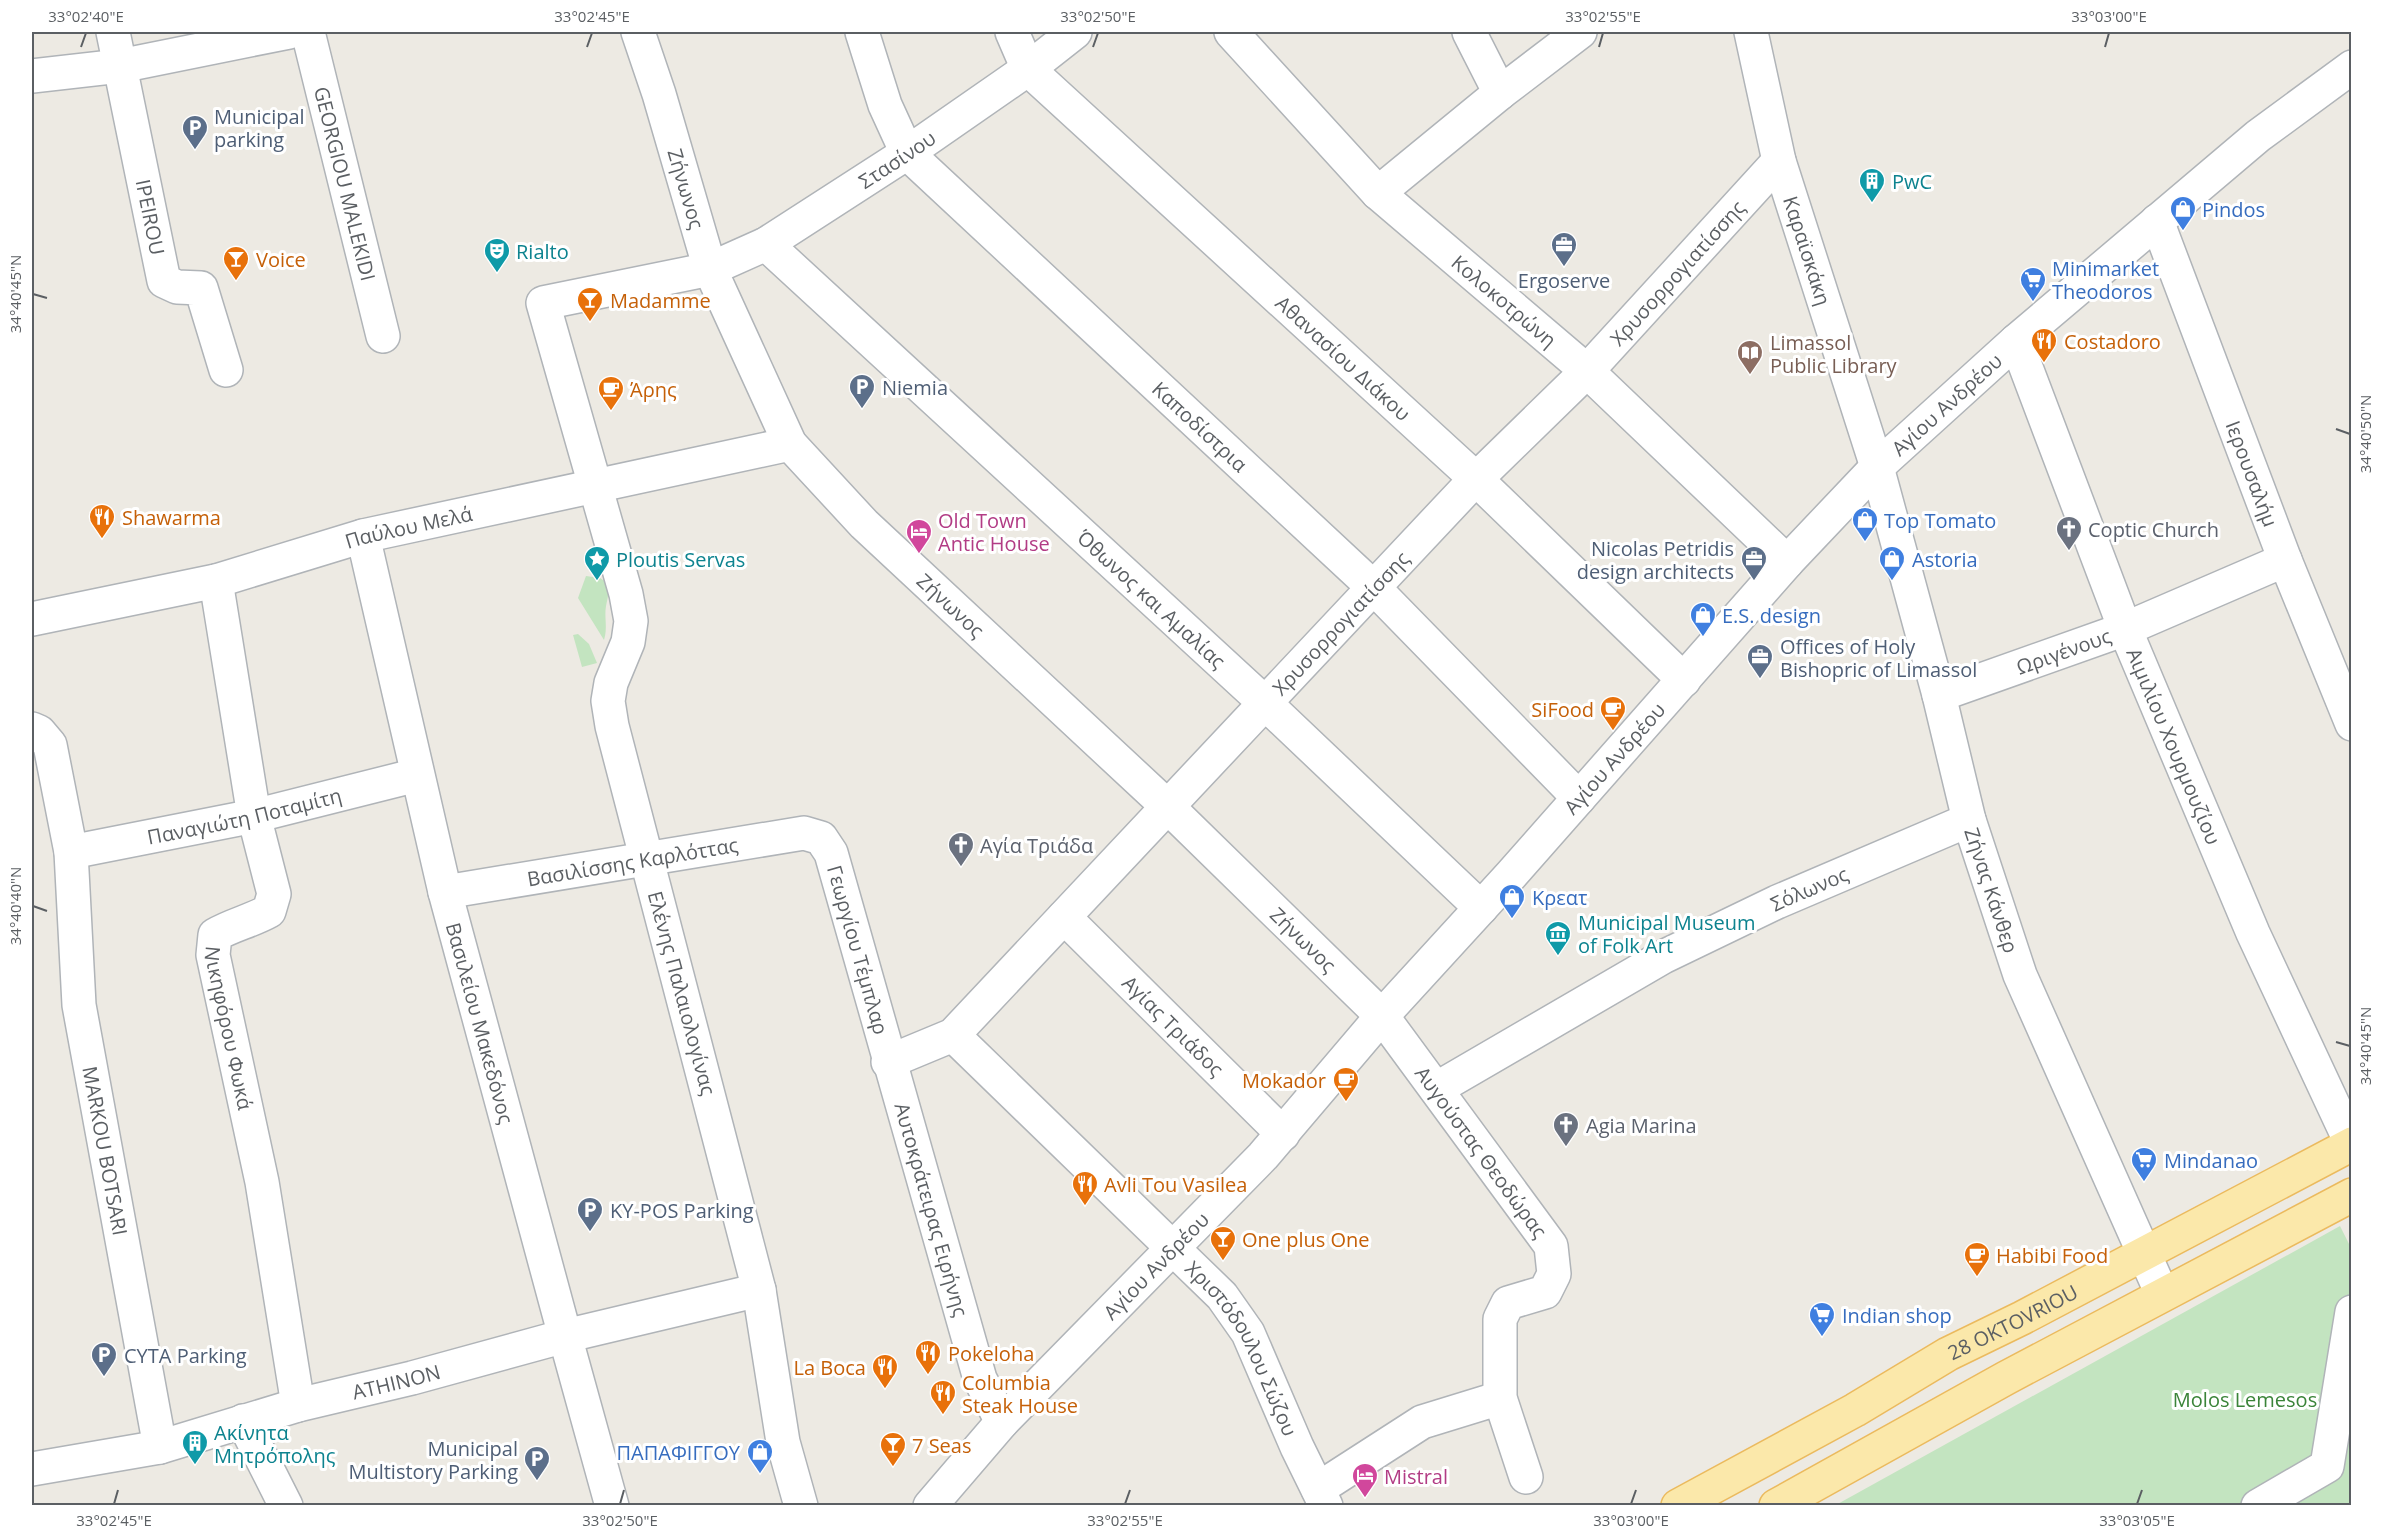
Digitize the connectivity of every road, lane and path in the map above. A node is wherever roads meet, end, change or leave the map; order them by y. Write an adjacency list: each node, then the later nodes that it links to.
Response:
1 (113, 32): 12 (street, IPEIROU)
2 (289, 32): 12 (street)
3 (308, 32): 24 (street, GEORGIOU MALEKIDI)
4 (638, 32): 22 (street, Ζήνωνος)
5 (862, 32): 17 (street, Καποδίστρια)
6 (1012, 32): 13 (street, Αθανασίου Διάκου)
7 (1074, 32): 13 (street, Στασίνου)
8 (1231, 32): 19 (street, Κολοκοτρώνη)
9 (1469, 32): 16 (street)
10 (1580, 32): 16 (street)
11 (1751, 32): 18 (street, Καραϊσκάκη)
12 (120, 66): 15 (street); 26 (street, IPEIROU)
13 (1028, 69): 17 (street, Στασίνου); 30 (street, Αθανασίου Διάκου)
14 (2350, 75): 20 (street, Αγίου Ανδρέου)
15 (32, 76)
16 (1500, 93): 19 (street)
17 (907, 153): 21 (street, Στασίνου); 36 (street, Καποδίστρια)
18 (1779, 161): 27 (street, Χρυσορρογιατίσσης); 29 (street, Καραϊσκάκη)
19 (1378, 193): 27 (street, Κολοκοτρώνη)
20 (2157, 221): 25 (street, Αγίου Ανδρέου); 33 (street, Ιερουσαλήμ)
21 (766, 244): 22 (street, Στασίνου); 41 (street, Όθωνος και Αμαλίας)
22 (710, 268): 23 (street, Στασίνου); 28 (street, Ζήνωνος)
23 (543, 303): 31 (street, Ελένης Παλαιολογίνας)
24 (383, 336)
25 (2016, 341): 29 (street, Αγίου Ανδρέου); 38 (street, Αιμιλίου Χουρμουζίου)
26 (226, 370)
27 (1587, 371): 30 (street, Χρυσορρογιατίσσης); 34 (street, Κολοκοτρώνη)
28 (790, 444): 31 (street, Παύλου Μελά); 46 (street, Ζήνωνος)
29 (1877, 467): 34 (street, Αγίου Ανδρέου); 40 (street, Ζήνας Κάνθερ)
30 (1476, 479): 36 (street, Χρυσορρογιατίσσης); 39 (street, Αθανασίου Διάκου)
31 (595, 485): 32 (street, Παύλου Μελά); 51 (street, Ελένης Παλαιολογίνας)
32 (363, 536): 35 (street, Παύλου Μελά); 44 (street, Βασιλείου Μακεδόνος)
33 (2285, 560): 38 (street, Ωριγένους); 42 (street, Ιερουσαλήμ)
34 (1787, 562): 39 (street, Αγίου Ανδρέου)
35 (216, 581): 37 (street, Παύλου Μελά); 47 (street, Νικηφόρου Φωκά)
36 (1374, 588): 41 (street, Χρυσορρογιατίσσης); 45 (street, Καποδίστρια)
37 (32, 619)
38 (2126, 629): 40 (street, Ωριγένους); 60 (street, Αιμιλίου Χουρμουζίου)
39 (1684, 680): 45 (street, Αγίου Ανδρέου)
40 (1939, 695): 48 (street, Ζήνας Κάνθερ)
41 (1265, 703): 46 (street, Χρυσορρογιατίσσης); 53 (street, Όθωνος και Αμαλίας)
42 (2352, 724)
43 (32, 729): 50 (street, MARKOU BOTSARI)
44 (417, 775): 47 (street, Παναγιώτη Ποταμίτη); 52 (street, Βασιλείου Μακεδόνος)
45 (1579, 798): 53 (street, Αγίου Ανδρέου)
46 (1168, 807): 54 (street, Χρυσορρογιατίσσης); 55 (street, Ζήνωνος)
47 (254, 816): 50 (street, Παναγιώτη Ποταμίτη); 69 (street, Νικηφόρου Φωκά)
48 (1969, 820): 58 (street, Σόλωνος); 63 (street, Ζήνας Κάνθερ)
49 (821, 838): 51 (street, Βασιλίσσης Καρλόττας); 57 (street, Γεωργίου Τέμπλαρ)
50 (71, 852): 72 (street, MARKOU BOTSARI)
51 (647, 859): 52 (street, Βασιλίσσης Καρλόττας); 64 (street, Ελένης Παλαιολογίνας)
52 (445, 892): 67 (street, Βασιλείου Μακεδόνος)
53 (1481, 908): 55 (street, Αγίου Ανδρέου)
54 (1064, 917): 56 (street, Χρυσορρογιατίσσης); 59 (street, Αγίας Τριάδος)
55 (1382, 1016): 58 (street, Αυγούστας Θεοδώρας); 59 (street, Αγίου Ανδρέου)
56 (953, 1035): 57 (street, Χρυσορρογιατίσσης); 62 (street, Χριστόδουλου Σώζου)
57 (888, 1062): 71 (street, Αυτοκράτειρας Ειρήνης)
58 (1436, 1089): 68 (street, Αυγούστας Θεοδώρας)
59 (1283, 1134): 62 (street, Αγίου Ανδρέου)
60 (2351, 1144): 63 (main road, 28 OKTOVRIOU)
61 (2352, 1195): 65 (main road)
62 (1173, 1249): 71 (street, Αγίου Ανδρέου); 75 (street, Χριστόδουλου Σώζου)
63 (2144, 1253): 65 (street, Ζήνας Κάνθερ); 80 (main road, 28 OKTOVRIOU)
64 (759, 1290): 67 (street, ATHINON); 78 (street, Ελένης Παλαιολογίνας)
65 (2162, 1294): 81 (main road)
66 (2352, 1312): 82 (street)
67 (565, 1336): 69 (street, ATHINON); 77 (street, Βασιλείου Μακεδόνος)
68 (1500, 1398): 74 (street, Αυγούστας Θεοδώρας); 75 (street)
69 (298, 1405): 70 (street, ATHINON)
70 (243, 1420): 72 (street, ATHINON); 76 (street)
71 (1002, 1422): 79 (street, Αγίου Ανδρέου)
72 (160, 1447): 73 (street, ATHINON)
73 (32, 1469)
74 (1526, 1477)
75 (1322, 1497)
76 (286, 1506)
77 (612, 1506)
78 (801, 1506)
79 (930, 1506)
80 (1678, 1506)
81 (1776, 1506)
82 (2258, 1506)

